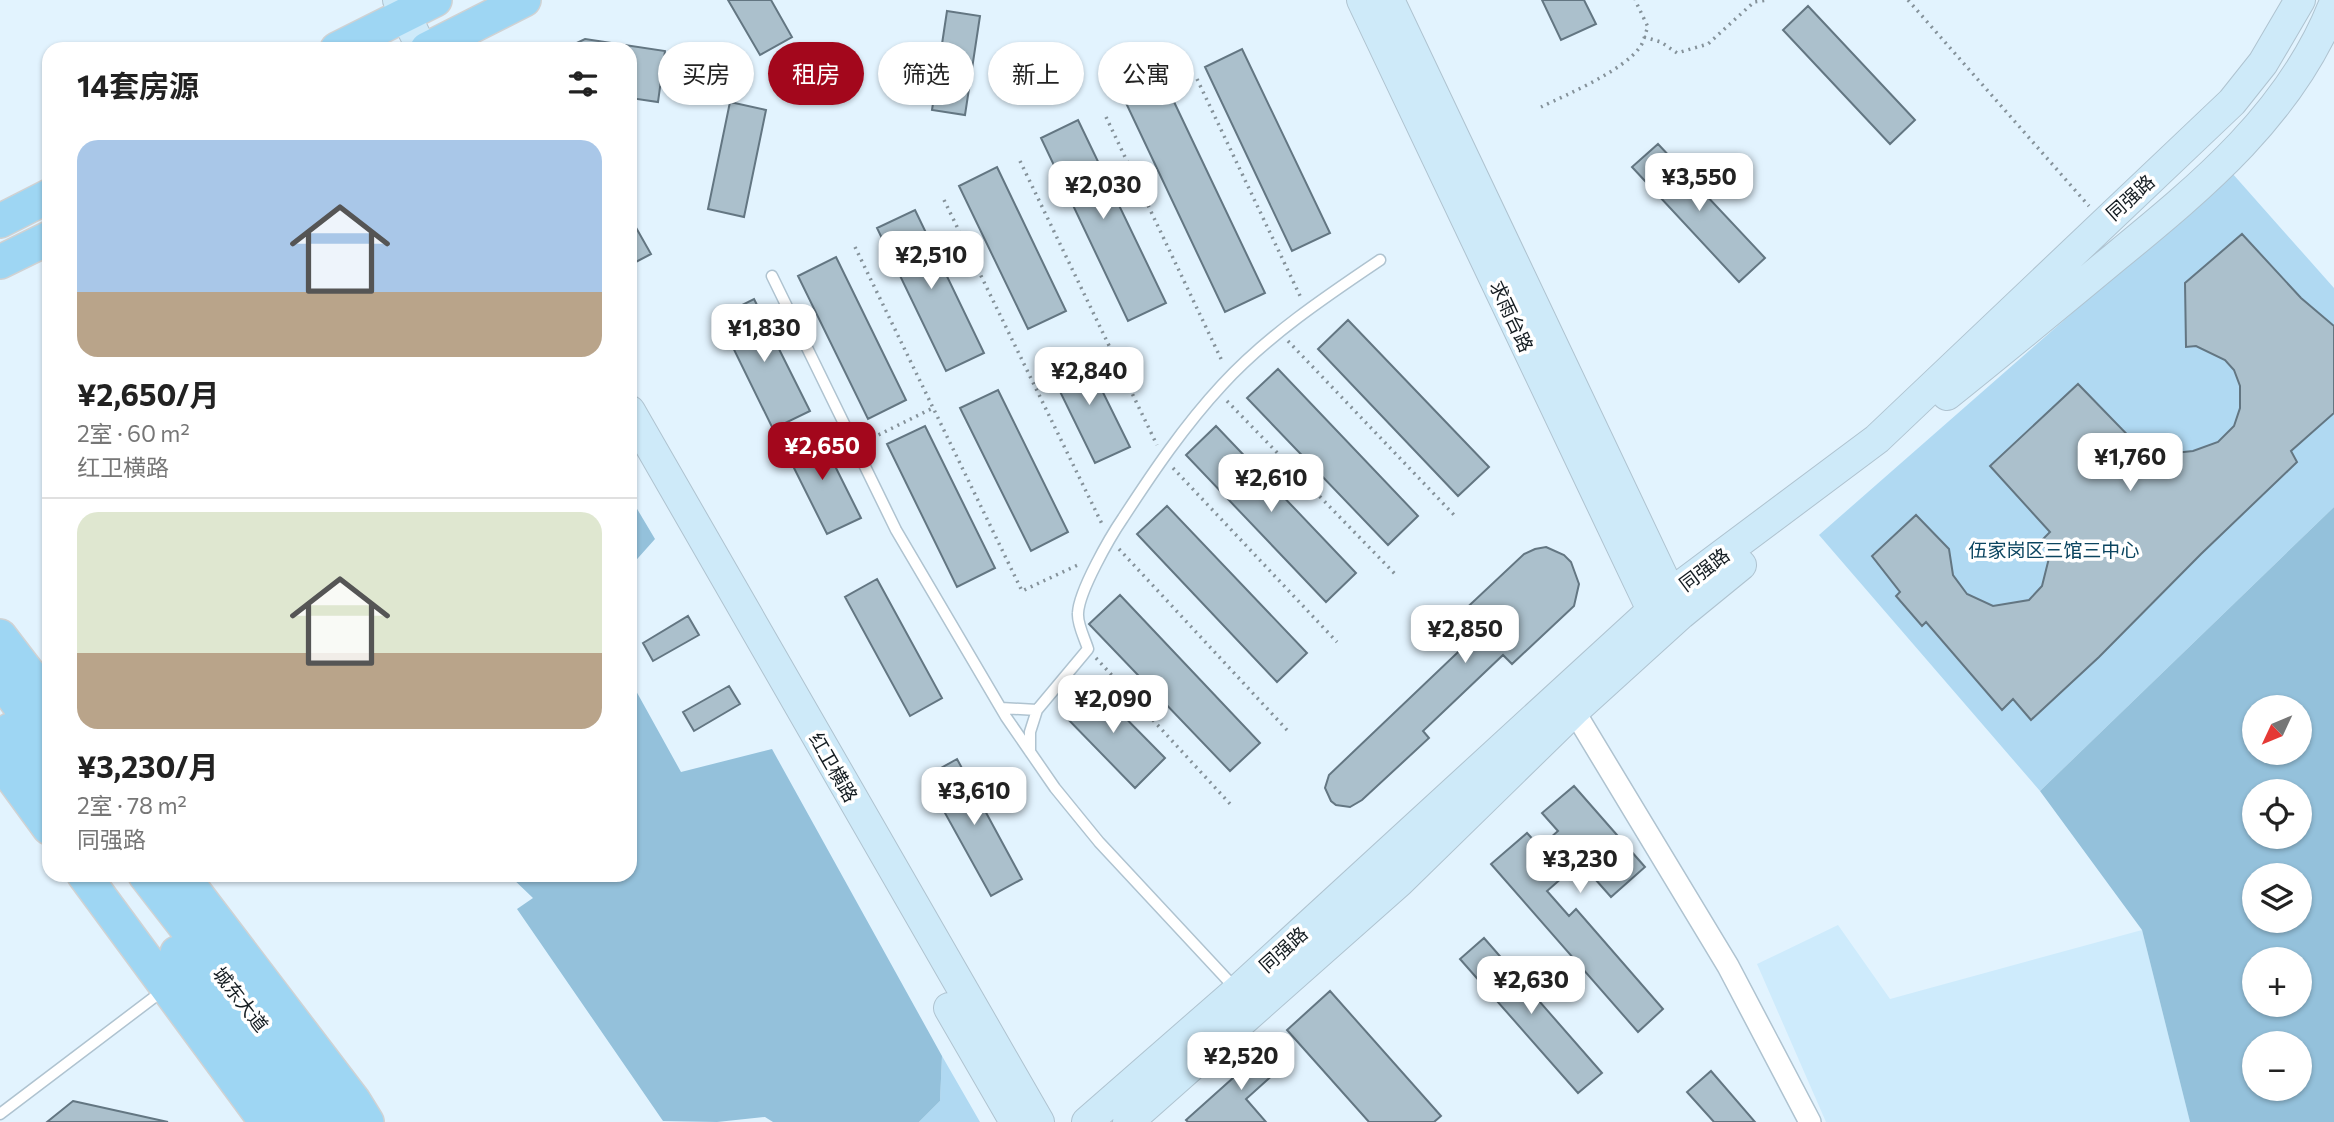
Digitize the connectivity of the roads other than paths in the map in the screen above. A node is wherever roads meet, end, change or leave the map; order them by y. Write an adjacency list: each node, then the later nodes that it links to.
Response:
1 (435, 0): 7 (main road)
2 (524, 0): 10 (main road)
3 (1362, 0): 19 (main road, 求雨台路)
4 (1389, 0): 19 (main road, 求雨台路)
5 (2300, 0): 19 (main road, 同强路)
6 (2334, 4): 19 (main road, 同强路)
7 (393, 18): 8 (main road); 9 (main road)
8 (350, 42)
9 (418, 42)
10 (439, 42)
11 (42, 200): 12 (main road)
12 (0, 221)
13 (42, 241): 15 (main road)
14 (1380, 260): 24 (lane)
15 (0, 262)
16 (772, 276): 23 (lane)
17 (637, 423): 44 (main road, 红卫横路)
18 (637, 464): 43 (main road, 红卫横路)
19 (1667, 613): 25 (main road, 同强路); 37 (main road, 同强路)
20 (0, 636): 22 (main road)
21 (0, 679): 27 (main road)
22 (42, 691)
23 (1001, 708): 24 (lane); 28 (lane)
24 (1037, 710): 28 (lane)
25 (1574, 711): 46 (main road, 同强路); 47 (street)
26 (0, 717): 30 (main road)
27 (42, 736)
28 (1030, 752): 37 (lane)
29 (0, 761): 31 (main road)
30 (42, 773)
31 (42, 818)
32 (89, 882): 36 (main road)
33 (124, 882): 40 (main road, 城东大道)
34 (150, 882): 41 (main road, 城东大道)
35 (187, 882): 42 (main road)
36 (167, 987): 38 (lane); 39 (main road)
37 (1237, 991): 45 (main road, 同强路)
38 (0, 1114)
39 (266, 1122)
40 (303, 1122)
41 (337, 1122)
42 (367, 1122)
43 (1015, 1122)
44 (1039, 1122)
45 (1087, 1122)
46 (1128, 1122)
47 (1810, 1122)

